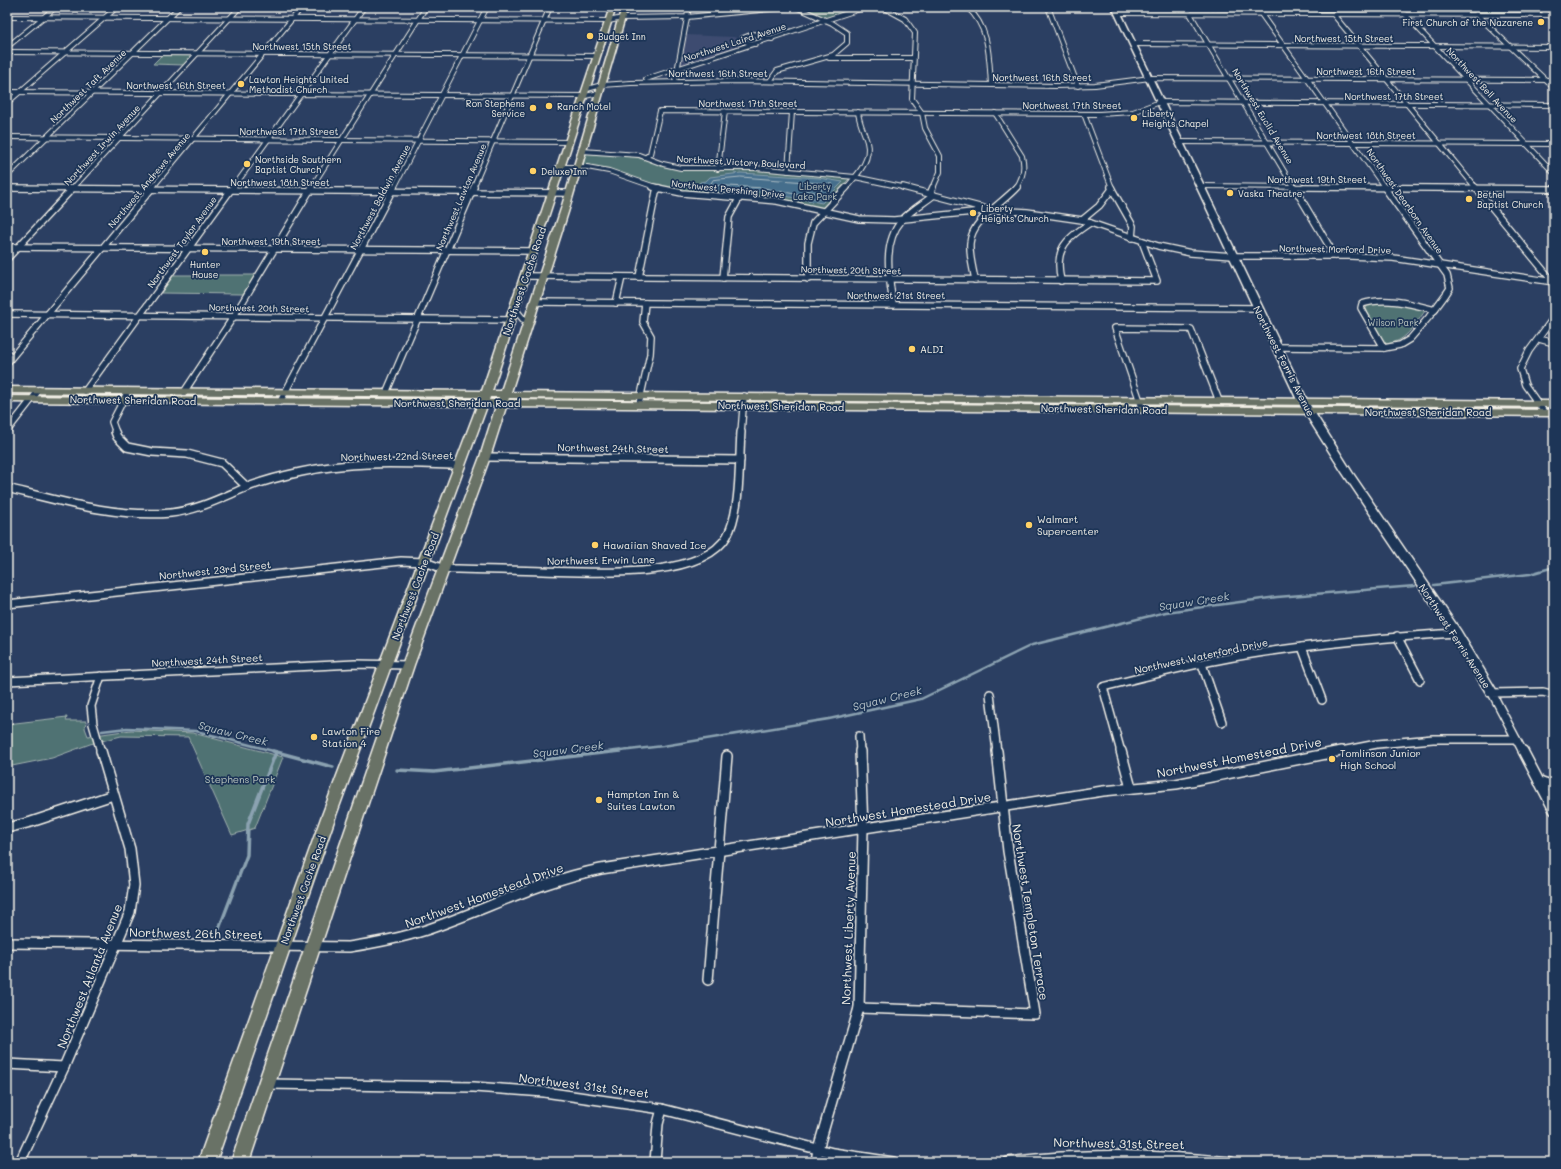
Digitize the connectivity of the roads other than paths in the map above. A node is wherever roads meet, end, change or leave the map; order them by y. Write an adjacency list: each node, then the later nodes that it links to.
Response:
1 (56, 7): 33 (street)
2 (117, 7): 35 (street)
3 (179, 7): 36 (street, Northwest Taft Avenue)
4 (240, 7): 37 (street, Northwest Irwin Avenue)
5 (302, 7): 38 (street, Northwest Andrews Avenue)
6 (364, 7): 40 (street, Northwest Taylor Avenue)
7 (426, 7): 41 (street)
8 (487, 7): 42 (street, Northwest Baldwin Avenue)
9 (550, 7): 43 (street, Northwest Lawton Avenue)
10 (563, 7): 11 (street)
11 (613, 7): 44 (main road, Northwest Cache Road)
12 (625, 7): 39 (main road, Northwest Cache Road)
13 (689, 7): 34 (street)
14 (791, 7): 34 (street)
15 (796, 7): 45 (street)
16 (866, 7): 45 (street, Northwest Laird Avenue)
17 (883, 7): 68 (street)
18 (967, 7): 82 (street)
19 (1048, 7): 83 (street)
20 (1186, 7): 25 (street, Northwest Euclid Avenue)
21 (1256, 7): 26 (street, Northwest Dearborn Avenue)
22 (1398, 7): 28 (street, Northwest Bell Avenue)
23 (1539, 7): 30 (street)
24 (1117, 10): 25 (street); 49 (main road, Northwest Ferris Avenue)
25 (1189, 13): 26 (street); 50 (street, Northwest Euclid Avenue)
26 (1260, 13): 27 (street); 51 (street, Northwest Dearborn Avenue)
27 (1332, 14): 28 (street); 52 (street)
28 (1405, 14): 29 (street); 53 (street, Northwest Bell Avenue)
29 (1476, 14): 30 (street); 55 (street)
30 (1548, 15): 31 (street); 46 (street)
31 (1554, 15)
32 (7, 17): 33 (street)
33 (45, 17): 35 (street); 54 (street)
34 (687, 17): 39 (street); 69 (street)
35 (105, 18): 36 (street); 58 (street)
36 (168, 18): 37 (street); 59 (street, Northwest Taft Avenue)
37 (230, 18): 38 (street); 60 (street, Northwest Irwin Avenue)
38 (292, 18): 40 (street); 61 (street, Northwest Andrews Avenue)
39 (622, 18): 44 (street); 91 (main road, Northwest Cache Road)
40 (356, 19): 41 (street); 62 (street, Northwest Taylor Avenue)
41 (418, 20): 42 (street); 63 (street)
42 (480, 20): 43 (street); 64 (street, Northwest Baldwin Avenue)
43 (545, 20): 44 (street); 65 (street, Northwest Lawton Avenue)
44 (609, 20): 66 (main road, Northwest Cache Road)
45 (826, 20): 47 (street, Northwest Laird Avenue); 67 (street)
46 (1554, 20)
47 (772, 38): 48 (street, Northwest Laird Avenue); 48 (street)
48 (755, 44): 69 (street, Northwest Laird Avenue)
49 (1134, 44): 50 (street, Northwest 15th Street); 70 (main road, Northwest Ferris Avenue)
50 (1208, 45): 51 (street, Northwest 15th Street); 71 (street, Northwest Euclid Avenue)
51 (1283, 45): 52 (street, Northwest 15th Street); 72 (street, Northwest Dearborn Avenue)
52 (1359, 46): 53 (street, Northwest 15th Street); 73 (street)
53 (1435, 46): 55 (street, Northwest 15th Street); 74 (street, Northwest Bell Avenue)
54 (7, 47)
55 (1510, 47): 56 (street, Northwest 15th Street); 75 (street)
56 (1554, 47)
57 (7, 52): 58 (street, Northwest 15th Street)
58 (65, 53): 59 (street, Northwest 15th Street); 86 (street)
59 (133, 53): 60 (street, Northwest 15th Street); 88 (street, Northwest Taft Avenue)
60 (197, 54): 61 (street, Northwest 15th Street); 89 (street, Northwest Irwin Avenue)
61 (263, 54): 62 (street, Northwest 15th Street); 90 (street, Northwest Andrews Avenue)
62 (330, 55): 63 (street, Northwest 15th Street); 92 (street, Northwest Taylor Avenue)
63 (396, 55): 64 (street, Northwest 15th Street); 93 (street)
64 (462, 55): 65 (street, Northwest 15th Street); 94 (street, Northwest Baldwin Avenue)
65 (530, 56): 66 (street, Northwest 15th Street); 95 (street, Northwest Lawton Avenue)
66 (597, 56): 77 (main road, Northwest Cache Road)
67 (825, 58): 68 (street); 78 (street)
68 (912, 58): 81 (street)
69 (678, 69): 79 (street); 80 (street, Northwest Laird Avenue)
70 (1150, 78): 71 (street, Northwest 16th Street); 83 (street, Northwest 16th Street); 96 (main road, Northwest Ferris Avenue)
71 (1228, 78): 72 (street, Northwest 16th Street); 98 (street, Northwest Euclid Avenue)
72 (1307, 79): 73 (street, Northwest 16th Street); 99 (street, Northwest Dearborn Avenue)
73 (1387, 79): 74 (street, Northwest 16th Street); 100 (street)
74 (1466, 80): 75 (street, Northwest 16th Street); 101 (street, Northwest Bell Avenue)
75 (1546, 80): 76 (street, Northwest 16th Street); 84 (street)
76 (1554, 80)
77 (589, 81): 87 (main road, Northwest Cache Road); 91 (street, Northwest 16th Street)
78 (770, 81): 79 (street, Northwest 16th Street); 81 (street, Northwest 16th Street)
79 (675, 82): 80 (street, Northwest 16th Street)
80 (631, 83): 91 (street, Northwest 16th Street)
81 (912, 84): 82 (street, Northwest 16th Street); 106 (street)
82 (991, 85): 83 (street, Northwest 16th Street)
83 (1078, 86)
84 (1554, 88)
85 (7, 92): 86 (street, Northwest 16th Street)
86 (21, 92): 88 (street, Northwest 16th Street); 97 (street)
87 (586, 92): 91 (street); 91 (street); 91 (street, Northwest 16th Street); 95 (street, Northwest 16th Street); 117 (main road, Northwest Cache Road)
88 (92, 93): 89 (street, Northwest 16th Street); 110 (street, Northwest Taft Avenue)
89 (161, 93): 90 (street, Northwest 16th Street); 111 (street, Northwest Irwin Avenue)
90 (231, 93): 92 (street, Northwest 16th Street); 112 (street, Northwest Andrews Avenue)
91 (599, 93): 124 (main road, Northwest Cache Road)
92 (301, 94): 93 (street, Northwest 16th Street); 113 (street, Northwest Taylor Avenue)
93 (371, 94): 94 (street, Northwest 16th Street); 114 (street)
94 (442, 95): 95 (street, Northwest 16th Street); 115 (street, Northwest Baldwin Avenue)
95 (513, 96): 116 (street, Northwest Lawton Avenue)
96 (1160, 102): 98 (street, Northwest 17th Street); 108 (street, Northwest 17th Street); 118 (main road, Northwest Ferris Avenue)
97 (7, 103)
98 (1243, 103): 99 (street, Northwest 17th Street); 119 (street, Northwest Euclid Avenue)
99 (1325, 103): 100 (street, Northwest 17th Street); 120 (street, Northwest Dearborn Avenue)
100 (1407, 104): 101 (street, Northwest 17th Street); 121 (street)
101 (1490, 104): 102 (street, Northwest 17th Street); 122 (street, Northwest Bell Avenue)
102 (1554, 105)
103 (725, 111): 104 (street, Northwest 17th Street); 125 (street, Northwest 17th Street); 128 (street)
104 (792, 112): 105 (street, Northwest 17th Street); 129 (street)
105 (858, 112): 106 (street, Northwest 17th Street); 132 (street)
106 (922, 113): 107 (street, Northwest 17th Street); 149 (street)
107 (996, 113): 108 (street, Northwest 17th Street); 151 (street)
108 (1084, 114): 139 (street)
109 (7, 137): 110 (street, Northwest 17th Street)
110 (46, 137): 111 (street, Northwest 17th Street); 131 (street, Northwest Taft Avenue)
111 (119, 138): 112 (street, Northwest 17th Street); 137 (street, Northwest Irwin Avenue)
112 (194, 139): 113 (street, Northwest 17th Street); 141 (street, Northwest Andrews Avenue)
113 (269, 139): 114 (street, Northwest 17th Street); 143 (street, Northwest Taylor Avenue)
114 (343, 140): 115 (street, Northwest 17th Street); 144 (street)
115 (419, 140): 116 (street, Northwest 17th Street); 145 (street, Northwest Baldwin Avenue)
116 (494, 141): 117 (street, Northwest 17th Street); 146 (street, Northwest Lawton Avenue)
117 (570, 142): 126 (main road, Northwest Cache Road)
118 (1178, 142): 119 (street, Northwest 18th Street); 133 (main road, Northwest Ferris Avenue)
119 (1266, 142): 120 (street, Northwest 18th Street); 134 (street, Northwest Euclid Avenue)
120 (1353, 143): 121 (street, Northwest 18th Street); 135 (street, Northwest Dearborn Avenue)
121 (1440, 143): 122 (street, Northwest 18th Street); 140 (street)
122 (1526, 144): 123 (street, Northwest 18th Street); 130 (street, Northwest Bell Avenue)
123 (1554, 144)
124 (582, 151): 125 (street, Northwest Victory Boulevard); 127 (main road, Northwest Cache Road)
125 (646, 158): 128 (street, Northwest Victory Boulevard)
126 (562, 167): 127 (street, Northwest Pershing Drive); 147 (main road, Northwest Cache Road)
127 (577, 167): 138 (street, Northwest Pershing Drive); 148 (main road, Northwest Cache Road)
128 (718, 169): 129 (street, Northwest Victory Boulevard)
129 (788, 171): 132 (street, Northwest Victory Boulevard)
130 (1554, 173)
131 (7, 176)
132 (854, 177): 149 (street, Northwest Victory Boulevard); 152 (street)
133 (1199, 186): 134 (street, Northwest 19th Street); 166 (main road, Northwest Ferris Avenue)
134 (1293, 187): 135 (street, Northwest 19th Street); 167 (street, Northwest Euclid Avenue)
135 (1385, 187): 140 (street, Northwest 19th Street); 169 (street, Northwest Dearborn Avenue)
136 (7, 188): 137 (street, Northwest 18th Street)
137 (73, 188): 141 (street, Northwest 18th Street); 159 (street, Northwest Irwin Avenue)
138 (659, 188): 150 (street, Northwest Pershing Drive); 173 (street)
139 (1112, 188): 154 (street); 156 (street)
140 (1476, 188): 142 (street, Northwest 19th Street); 179 (street)
141 (152, 189): 143 (street, Northwest 18th Street); 160 (street, Northwest Andrews Avenue)
142 (1554, 189)
143 (231, 190): 144 (street, Northwest 18th Street); 161 (street, Northwest Taylor Avenue)
144 (310, 190): 145 (street, Northwest 18th Street); 162 (street)
145 (392, 191): 146 (street, Northwest 18th Street); 163 (street, Northwest Baldwin Avenue)
146 (471, 192): 147 (street, Northwest 18th Street); 164 (street, Northwest Lawton Avenue)
147 (554, 193): 148 (street, Northwest 18th Street); 165 (main road, Northwest Cache Road)
148 (570, 193): 171 (main road, Northwest Cache Road)
149 (932, 194): 151 (street, Northwest Victory Boulevard); 153 (street)
150 (740, 197): 152 (street, Northwest Pershing Drive); 174 (street)
151 (993, 210): 153 (street, Northwest Pershing Drive); 154 (street, Northwest Pershing Drive); 177 (street)
152 (823, 211): 153 (street, Northwest Pershing Drive); 175 (street)
153 (903, 219): 176 (street)
154 (1082, 220): 155 (street, Northwest Pershing Drive)
155 (1090, 223): 156 (street, Northwest Pershing Drive); 178 (street)
156 (1132, 238): 157 (street, Northwest Pershing Drive)
157 (1145, 242): 166 (street, Northwest Pershing Drive); 178 (street, Northwest 20th Street)
158 (7, 247): 159 (street, Northwest 19th Street)
159 (18, 247): 160 (street, Northwest 19th Street); 168 (street, Northwest Irwin Avenue)
160 (103, 248): 161 (street, Northwest 19th Street); 188 (street, Northwest Andrews Avenue)
161 (188, 249): 162 (street, Northwest 19th Street); 189 (street, Northwest Taylor Avenue)
162 (275, 249): 163 (street, Northwest 19th Street); 190 (street)
163 (360, 250): 164 (street, Northwest 19th Street); 191 (street, Northwest Baldwin Avenue)
164 (446, 251): 165 (street, Northwest 19th Street); 193 (street, Northwest Lawton Avenue)
165 (534, 251): 170 (main road, Northwest Cache Road)
166 (1233, 256): 167 (street, Northwest Morford Drive); 184 (main road, Northwest Ferris Avenue)
167 (1335, 256): 169 (street, Northwest Morford Drive)
168 (7, 259)
169 (1439, 264): 179 (street, Northwest Morford Drive); 186 (street, Northwest Dearborn Avenue)
170 (526, 276): 171 (street, Northwest 20th Street); 185 (main road, Northwest Cache Road)
171 (544, 276): 172 (street, Northwest 20th Street); 180 (main road, Northwest Cache Road)
172 (622, 277): 173 (street, Northwest 20th Street); 181 (street)
173 (640, 277): 174 (street, Northwest 20th Street)
174 (723, 278): 175 (street, Northwest 20th Street)
175 (808, 278): 176 (street, Northwest 20th Street)
176 (891, 279): 177 (street, Northwest 20th Street); 183 (street)
177 (976, 280): 178 (street, Northwest 20th Street)
178 (1061, 281)
179 (1554, 283)
180 (535, 302): 181 (street, Northwest 21st Street); 195 (main road, Northwest Cache Road)
181 (616, 303): 182 (street, Northwest 21st Street)
182 (645, 303): 183 (street, Northwest 21st Street); 212 (street)
183 (893, 304): 184 (street, Northwest 21st Street)
184 (1257, 308): 198 (main road, Northwest Ferris Avenue)
185 (515, 309): 194 (main road, Northwest Cache Road); 195 (street)
186 (1435, 310): 199 (street, Northwest Dearborn Avenue); 199 (street)
187 (7, 314): 188 (street, Northwest 20th Street)
188 (48, 314): 189 (street, Northwest 20th Street); 200 (street, Northwest Andrews Avenue)
189 (140, 316): 190 (street, Northwest 20th Street); 203 (street, Northwest Taylor Avenue)
190 (234, 316): 191 (street, Northwest 20th Street); 204 (street)
191 (324, 317): 193 (street, Northwest 20th Street); 207 (street, Northwest Baldwin Avenue)
192 (1554, 317): 196 (street)
193 (418, 318): 194 (street, Northwest 20th Street); 205 (street, Northwest Lawton Avenue)
194 (511, 320): 210 (main road, Northwest Cache Road)
195 (529, 320): 211 (main road, Northwest Cache Road)
196 (1539, 339): 197 (street); 217 (street)
197 (1554, 343)
198 (1276, 347): 199 (street, Northwest Dearborn Avenue); 216 (main road, Northwest Ferris Avenue)
199 (1384, 348)
200 (7, 363)
201 (7, 390): 202 (main road, Northwest Sheridan Road)
202 (39, 390): 203 (main road, Northwest Sheridan Road); 209 (street)
203 (85, 391): 206 (main road, Northwest Sheridan Road)
204 (184, 392): 206 (main road, Northwest Sheridan Road); 207 (main road, Northwest Sheridan Road)
205 (386, 393): 207 (main road, Northwest Sheridan Road); 210 (main road, Northwest Sheridan Road)
206 (126, 396): 207 (main road, Northwest Sheridan Road); 209 (main road, Northwest Sheridan Road); 227 (street)
207 (282, 397): 210 (main road, Northwest Sheridan Road)
208 (7, 399): 209 (main road, Northwest Sheridan Road)
209 (32, 399): 223 (street)
210 (484, 399): 211 (main road, Northwest Sheridan Road); 226 (main road, Northwest Cache Road)
211 (504, 399): 212 (main road, Northwest Sheridan Road); 224 (main road, Northwest Cache Road)
212 (640, 400): 214 (main road, Northwest Sheridan Road)
213 (1139, 400): 215 (main road, Northwest Sheridan Road); 215 (street); 218 (main road, Northwest Sheridan Road); 220 (street)
214 (744, 401): 218 (main road, Northwest Sheridan Road); 218 (main road, Northwest Sheridan Road); 225 (street, Northwest Erwin Lane)
215 (1219, 401): 216 (main road, Northwest Sheridan Road)
216 (1303, 402): 217 (main road, Northwest Sheridan Road); 221 (main road, Northwest Ferris Avenue)
217 (1538, 403): 219 (main road, Northwest Sheridan Road); 222 (street)
218 (1056, 404): 220 (main road, Northwest Sheridan Road)
219 (1554, 404)
220 (1142, 410): 221 (main road, Northwest Sheridan Road)
221 (1309, 411): 222 (main road, Northwest Sheridan Road); 232 (main road, Northwest Ferris Avenue)
222 (1549, 413)
223 (7, 430)
224 (485, 457): 225 (street, Northwest 24th Street); 230 (main road, Northwest Cache Road)
225 (740, 460): 230 (street, Northwest Erwin Lane)
226 (461, 465): 227 (street, Northwest 22nd Street); 229 (main road, Northwest Cache Road)
227 (247, 487): 228 (street, Northwest 22nd Street)
228 (7, 488)
229 (425, 562): 230 (street, Northwest Erwin Lane); 231 (street, Northwest 23rd Street); 235 (main road, Northwest Cache Road)
230 (444, 569): 237 (main road, Northwest Cache Road)
231 (7, 604)
232 (1456, 633): 233 (street, Northwest Waterford Drive); 241 (main road, Northwest Ferris Avenue)
233 (1397, 636): 234 (street, Northwest Waterford Drive); 239 (street)
234 (1302, 647): 236 (street, Northwest Waterford Drive); 244 (street)
235 (385, 663): 237 (street, Northwest 24th Street); 238 (street, Northwest 24th Street); 260 (main road, Northwest Cache Road)
236 (1202, 664): 245 (street); 250 (street, Northwest Waterford Drive)
237 (408, 665): 261 (main road, Northwest Cache Road)
238 (101, 676): 240 (street, Northwest 24th Street); 252 (street, Northwest Atlanta Avenue)
239 (1420, 680)
240 (7, 681)
241 (1492, 693): 243 (street); 247 (street)
242 (990, 694): 253 (street)
243 (1554, 695)
244 (1322, 700)
245 (1222, 722)
246 (859, 736): 256 (street, Northwest Liberty Avenue)
247 (1516, 739): 249 (street); 250 (street, Northwest Homestead Drive)
248 (727, 756): 257 (street)
249 (1539, 782): 251 (street); 254 (street)
250 (1131, 788): 253 (street, Northwest Homestead Drive)
251 (1554, 788)
252 (113, 795): 255 (street); 259 (street, Northwest Atlanta Avenue)
253 (1004, 806): 256 (street, Northwest Homestead Drive); 263 (street, Northwest Templeton Terrace)
254 (1554, 810)
255 (7, 828)
256 (863, 828): 257 (street, Northwest Homestead Drive); 263 (street, Northwest Liberty Avenue)
257 (719, 850): 261 (street, Northwest Homestead Drive); 262 (street)
258 (7, 943): 259 (street, Northwest 26th Street)
259 (117, 944): 260 (street, Northwest 26th Street); 265 (street, Northwest Atlanta Avenue)
260 (282, 946): 261 (street, Northwest 26th Street); 270 (main road, Northwest Cache Road)
261 (313, 946): 266 (main road, Northwest Cache Road)
262 (708, 980)
263 (859, 1008): 268 (street, Northwest Liberty Avenue)
264 (7, 1064): 265 (street)
265 (64, 1067): 269 (street, Northwest Atlanta Avenue)
266 (266, 1084): 267 (street, Northwest 31st Street); 271 (main road, Northwest Cache Road)
267 (662, 1109): 268 (street, Northwest 31st Street); 272 (street)
268 (818, 1149): 273 (street, Northwest Liberty Avenue); 274 (street, Northwest 31st Street)
269 (20, 1162)
270 (207, 1162)
271 (240, 1162)
272 (655, 1162)
273 (816, 1162)
274 (893, 1162)
275 (1008, 1162): 276 (street, Northwest 31st Street)
276 (1231, 1162)

